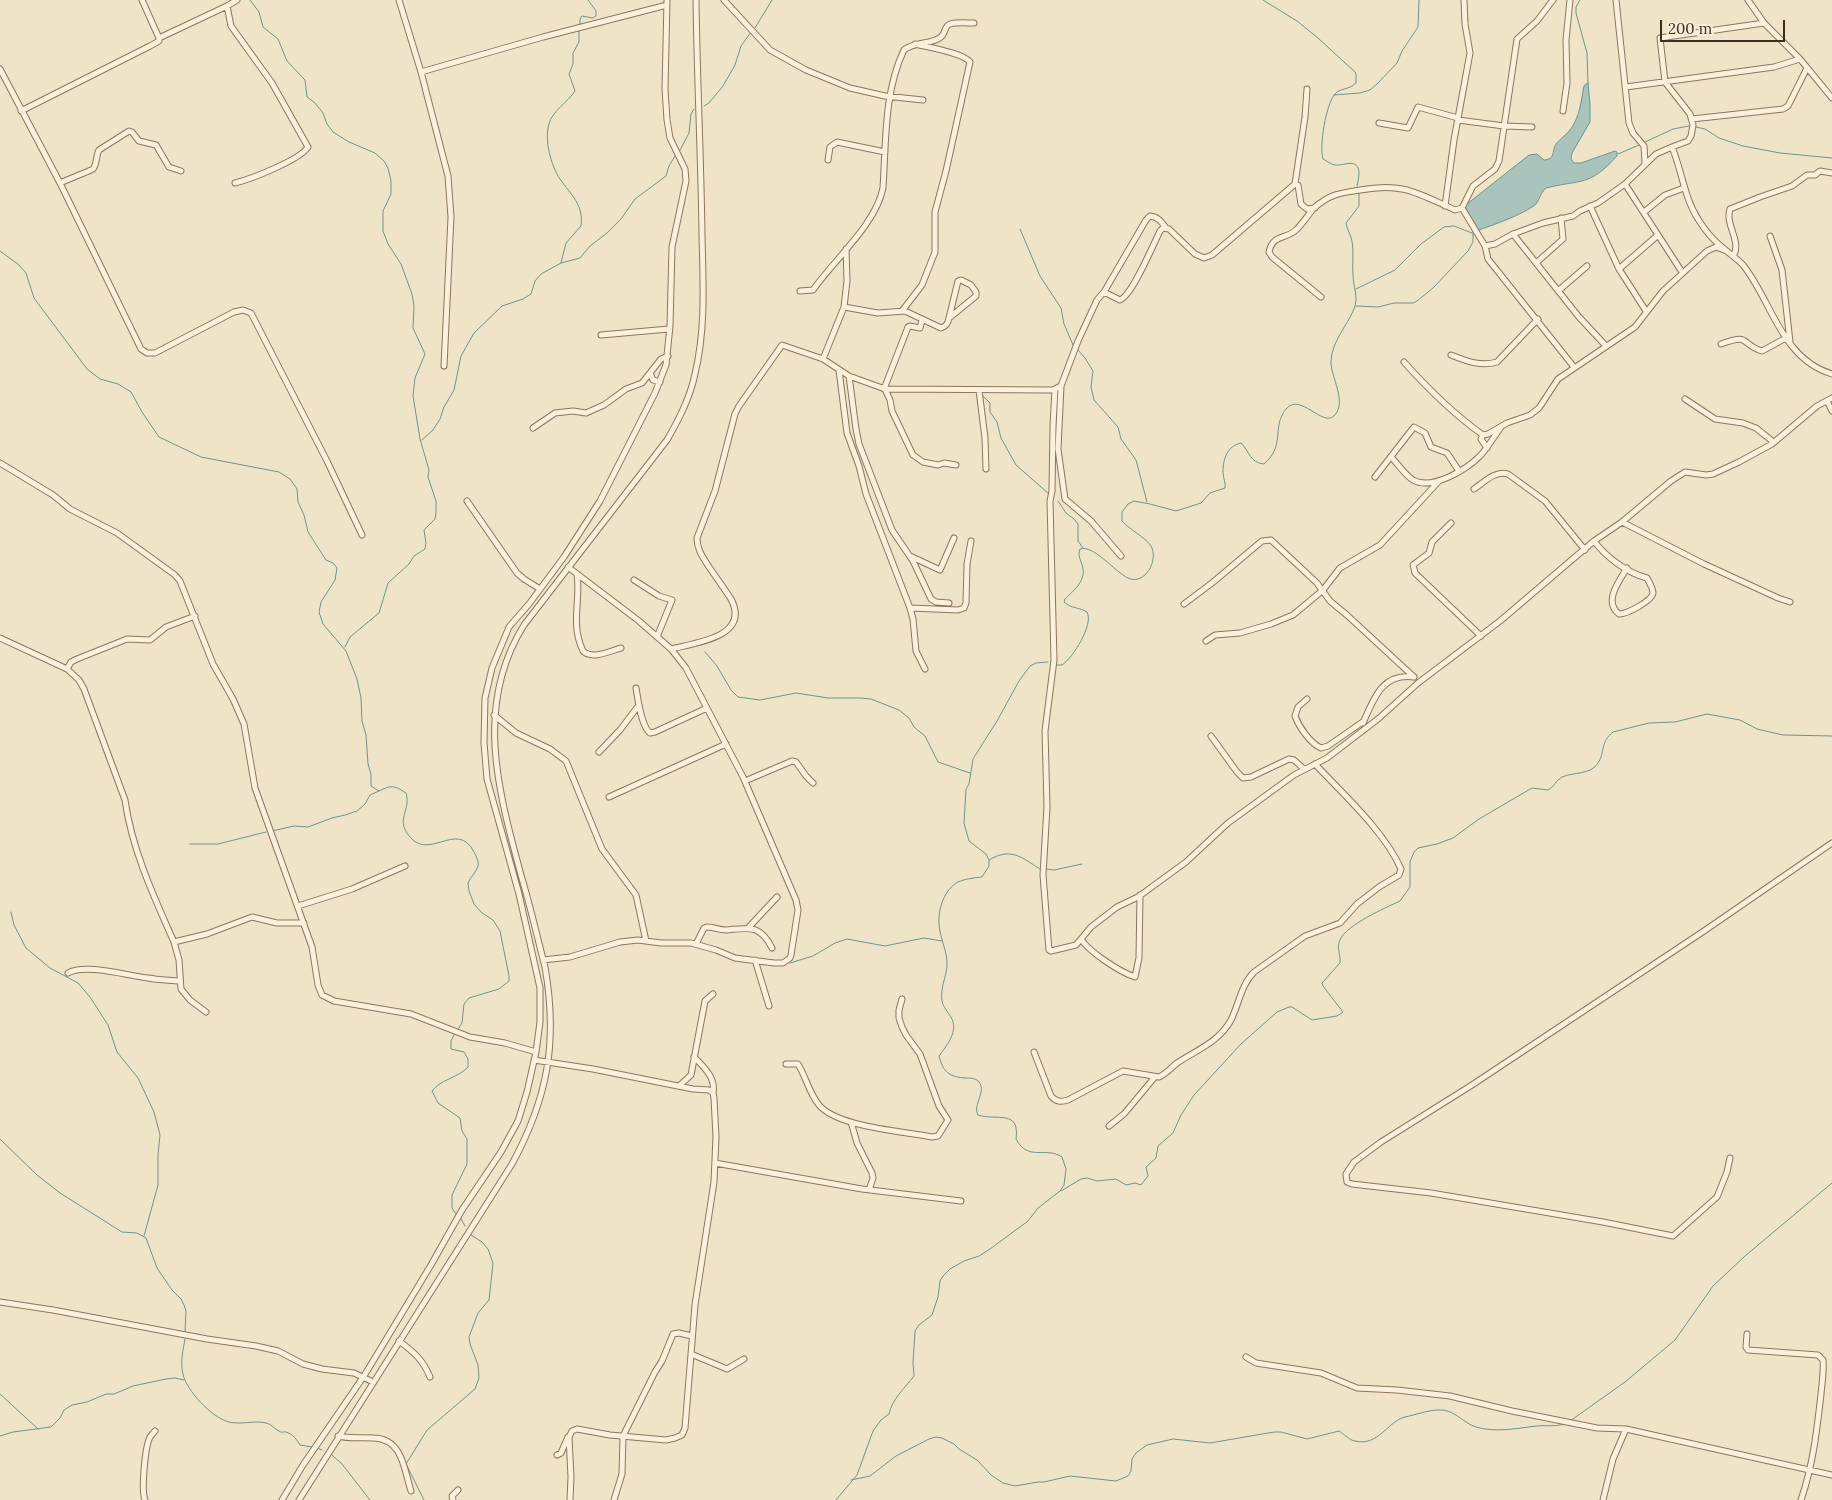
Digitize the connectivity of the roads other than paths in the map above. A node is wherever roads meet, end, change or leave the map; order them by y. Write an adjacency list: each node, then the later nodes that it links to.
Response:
1 (142, 0): 15 (street)
2 (237, 0): 12 (street)
3 (399, 0): 20 (street)
4 (696, 0): 118 (street)
5 (724, 0): 24 (street)
6 (1464, 0): 29 (street)
7 (1553, 0): 32 (street)
8 (1570, 0): 28 (street)
9 (1616, 0): 22 (street)
10 (1748, 0): 14 (street)
11 (666, 3): 20 (street); 72 (street)
12 (227, 6): 15 (street); 41 (street)
13 (974, 23): 16 (street)
14 (1764, 23): 17 (street); 21 (street)
15 (159, 38): 27 (street)
16 (914, 44): 24 (street); 67 (street)
17 (1800, 59): 19 (street); 21 (street)
18 (0, 68): 27 (street)
19 (1807, 68): 25 (street); 30 (street)
20 (421, 72): 81 (street)
21 (1665, 82): 22 (street); 30 (street)
22 (1626, 87): 37 (street)
23 (1307, 88): 42 (street)
24 (891, 97): 26 (street); 35 (street)
25 (1832, 98)
26 (923, 100)
27 (22, 111): 40 (street)
28 (1563, 111)
29 (1458, 119): 31 (street); 32 (street); 45 (street)
30 (1692, 119): 34 (street)
31 (1379, 123)
32 (1504, 126): 33 (street); 48 (street)
33 (1532, 128)
34 (1672, 147): 37 (street); 44 (street)
35 (886, 152): 36 (street); 56 (street)
36 (828, 160)
37 (1645, 164): 43 (street)
38 (181, 171): 40 (street)
39 (1832, 173): 57 (street)
40 (60, 183): 111 (street)
41 (235, 183)
42 (1295, 184): 47 (street); 51 (street)
43 (1625, 184): 46 (street); 49 (street)
44 (1684, 188): 49 (street); 57 (street)
45 (1445, 206): 47 (street); 48 (street)
46 (1590, 206): 50 (street); 60 (street)
47 (1315, 208): 65 (street)
48 (1462, 208): 55 (street)
49 (1644, 212): 53 (street)
50 (1561, 218): 52 (street); 58 (street)
51 (1166, 228): 64 (street); 64 (street)
52 (1513, 234): 55 (street); 58 (street)
53 (1658, 235): 60 (street); 61 (street)
54 (1770, 236): 74 (street)
55 (1485, 246): 70 (street)
56 (846, 248): 62 (street); 66 (street)
57 (1733, 254): 61 (street); 74 (street)
58 (1536, 263): 63 (street)
59 (1587, 266): 63 (street)
60 (1619, 269): 68 (street)
61 (1682, 272): 68 (street)
62 (800, 291)
63 (1558, 291): 76 (street)
64 (1104, 292): 88 (street)
65 (1321, 298)
66 (844, 307): 67 (street); 79 (street)
67 (902, 311): 71 (street)
68 (1646, 311): 76 (street)
69 (949, 318): 69 (street); 71 (street)
70 (1538, 319): 77 (street); 82 (street)
71 (922, 320): 89 (street)
72 (670, 329): 73 (street); 78 (street)
73 (601, 335)
74 (1788, 340): 75 (street); 85 (street)
75 (1721, 344)
76 (1606, 346): 82 (street)
77 (1452, 355)
78 (668, 356): 84 (street); 87 (street)
79 (823, 359): 83 (street); 134 (street)
80 (1404, 362): 97 (street)
81 (444, 366)
82 (1574, 367): 95 (street)
83 (840, 370): 86 (street); 127 (street)
84 (650, 373): 87 (street); 96 (street)
85 (1832, 374)
86 (849, 376): 89 (street); 116 (street)
87 (660, 382): 122 (street)
88 (1061, 386): 90 (street); 117 (street)
89 (884, 389): 91 (street); 102 (street)
90 (1055, 389): 91 (street); 161 (street)
91 (979, 390): 103 (street)
92 (1829, 399): 94 (street); 98 (street)
93 (1685, 400): 98 (street)
94 (1832, 411)
95 (1502, 426): 97 (street); 99 (street)
96 (533, 428)
97 (1483, 435): 99 (street)
98 (1772, 444): 109 (street)
99 (1487, 448): 104 (street)
100 (1392, 457): 104 (street); 105 (street); 106 (street)
101 (0, 463): 128 (street)
102 (956, 465)
103 (986, 469)
104 (1459, 471): 106 (street)
105 (1375, 477)
106 (1439, 481): 123 (street)
107 (1474, 489): 115 (street)
108 (467, 501): 122 (street)
109 (1622, 522): 114 (street); 124 (street)
110 (1451, 523): 129 (street)
111 (362, 535)
112 (954, 538): 116 (street)
113 (971, 541): 127 (street)
114 (1594, 542): 115 (street); 119 (street)
115 (1585, 550): 129 (street)
116 (910, 556): 125 (street)
117 (1121, 556)
118 (568, 567): 120 (street); 143 (street)
119 (1627, 568): 119 (street)
120 (577, 574): 130 (street); 133 (street)
121 (634, 580): 130 (street)
122 (540, 589): 174 (street)
123 (1323, 590): 126 (street); 132 (street); 137 (street)
124 (1790, 602)
125 (949, 603)
126 (1184, 604)
127 (910, 608): 136 (street)
128 (195, 616): 135 (street); 158 (street)
129 (1481, 636): 138 (street)
130 (657, 637): 134 (street)
131 (0, 638): 135 (street)
132 (1206, 641)
133 (621, 648)
134 (671, 649): 142 (street)
135 (67, 669): 163 (street)
136 (925, 669)
137 (1414, 677): 138 (street); 144 (street)
138 (1418, 683): 145 (street)
139 (636, 688): 141 (street)
140 (1307, 699): 144 (street)
141 (639, 705): 142 (street); 148 (street)
142 (707, 708): 147 (street)
143 (494, 715): 162 (street); 166 (street)
144 (1364, 721): 145 (street)
145 (1360, 732): 149 (street)
146 (1211, 736): 150 (street)
147 (726, 744): 151 (street); 153 (street)
148 (598, 752)
149 (1316, 764): 150 (street); 180 (street)
150 (1304, 769): 156 (street)
151 (745, 781): 152 (street); 167 (street)
152 (813, 783)
153 (608, 797)
154 (1832, 843): 185 (street)
155 (405, 866): 158 (street)
156 (1140, 895): 161 (street); 161 (street)
157 (777, 897): 160 (street)
158 (298, 906): 159 (street)
159 (304, 923): 163 (street); 174 (street)
160 (749, 928): 164 (street); 165 (street)
161 (1081, 939)
162 (646, 941): 164 (street); 166 (street)
163 (174, 942): 169 (street)
164 (696, 944): 167 (street)
165 (772, 948)
166 (543, 960): 178 (street)
167 (755, 960): 172 (street)
168 (68, 973): 169 (street)
169 (179, 980): 173 (street)
170 (713, 994): 176 (street)
171 (902, 999): 183 (street)
172 (769, 1006)
173 (206, 1012)
174 (536, 1052): 177 (street)
175 (1034, 1052): 180 (street)
176 (694, 1057): 181 (street); 182 (street)
177 (534, 1060): 178 (street); 196 (street)
178 (548, 1063): 181 (street); 192 (street)
179 (786, 1064): 183 (street)
180 (1154, 1078): 184 (street)
181 (679, 1086): 182 (street)
182 (712, 1093): 186 (street)
183 (852, 1122): 187 (street)
184 (1109, 1126)
185 (1730, 1158)
186 (715, 1163): 187 (street); 191 (street)
187 (869, 1190): 188 (street)
188 (961, 1201)
189 (0, 1302): 196 (street)
190 (1747, 1334): 205 (street)
191 (692, 1336): 193 (street); 202 (street)
192 (399, 1341): 197 (street); 198 (street)
193 (691, 1354): 195 (street); 202 (street)
194 (1246, 1357): 199 (street)
195 (744, 1359)
196 (364, 1376): 198 (street); 210 (street)
197 (430, 1377)
198 (373, 1382): 201 (street)
199 (1626, 1429): 205 (street); 215 (street)
200 (155, 1431): 209 (street)
201 (338, 1436): 208 (street); 211 (street)
202 (623, 1436): 203 (street); 214 (street)
203 (569, 1437): 204 (street); 213 (street)
204 (557, 1455)
205 (1811, 1469): 206 (street); 216 (street)
206 (1832, 1475)
207 (458, 1490): 212 (street)
208 (411, 1491)
209 (145, 1500)
210 (282, 1500)
211 (299, 1500)
212 (453, 1500)
213 (570, 1500)
214 (614, 1500)
215 (1603, 1500)
216 (1802, 1500)

